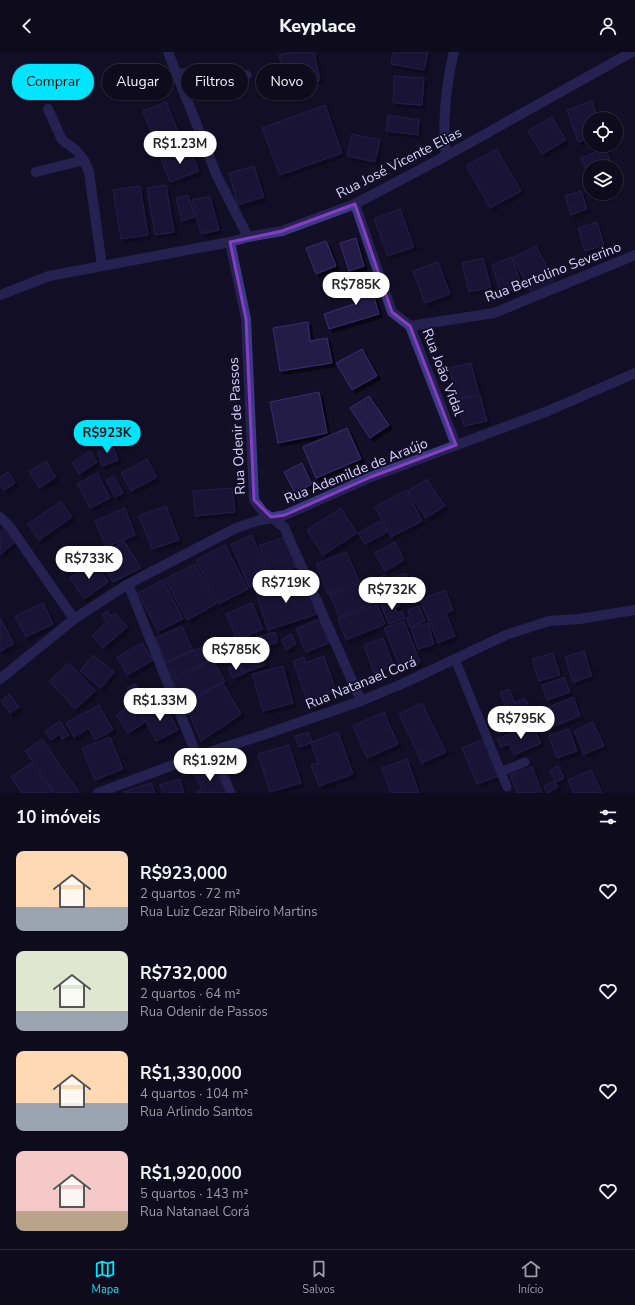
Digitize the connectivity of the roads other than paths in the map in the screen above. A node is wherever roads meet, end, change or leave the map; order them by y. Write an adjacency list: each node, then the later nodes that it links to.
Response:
1 (168, 52): 4 (street)
2 (454, 52): 7 (street)
3 (632, 52): 7 (street, Rua José Vicente Elias)
4 (177, 73): 5 (lane); 11 (street)
5 (181, 73)
6 (48, 109): 8 (street)
7 (446, 156): 10 (street, Rua José Vicente Elias)
8 (84, 160): 9 (street); 14 (street)
9 (36, 172)
10 (355, 204): 11 (street, Rua José Vicente Elias); 16 (street, Rua João Vidal)
11 (248, 237): 12 (street, Rua José Vicente Elias)
12 (230, 242): 14 (street, Rua José Vicente Elias); 20 (street, Rua Odenir de Passos)
13 (635, 256): 16 (street, Rua Bertolino Severino)
14 (102, 266): 15 (street, Rua José Vicente Elias)
15 (0, 295)
16 (410, 326): 18 (street, Rua João Vidal)
17 (635, 373): 18 (street, Rua Ademilde de Araújo)
18 (456, 445): 20 (street, Rua Ademilde de Araújo)
19 (0, 517): 23 (street)
20 (271, 517): 21 (street, Rua Ademilde de Araújo); 26 (street, Rua Odenir de Passos)
21 (128, 584): 23 (street, Rua Ademilde de Araújo); 28 (street)
22 (635, 610): 24 (street, Rua Natanael Corá)
23 (74, 619): 25 (street, Rua Ademilde de Araújo)
24 (455, 659): 26 (street, Rua Natanael Corá); 30 (lane)
25 (0, 678)
26 (362, 701): 27 (street, Rua Natanael Corá)
27 (213, 751): 28 (street, Rua Natanael Corá); 33 (lane)
28 (196, 756): 32 (street, Rua Natanael Corá)
29 (525, 762): 30 (lane)
30 (501, 772): 31 (lane)
31 (507, 787)
32 (98, 793)
33 (231, 793)

